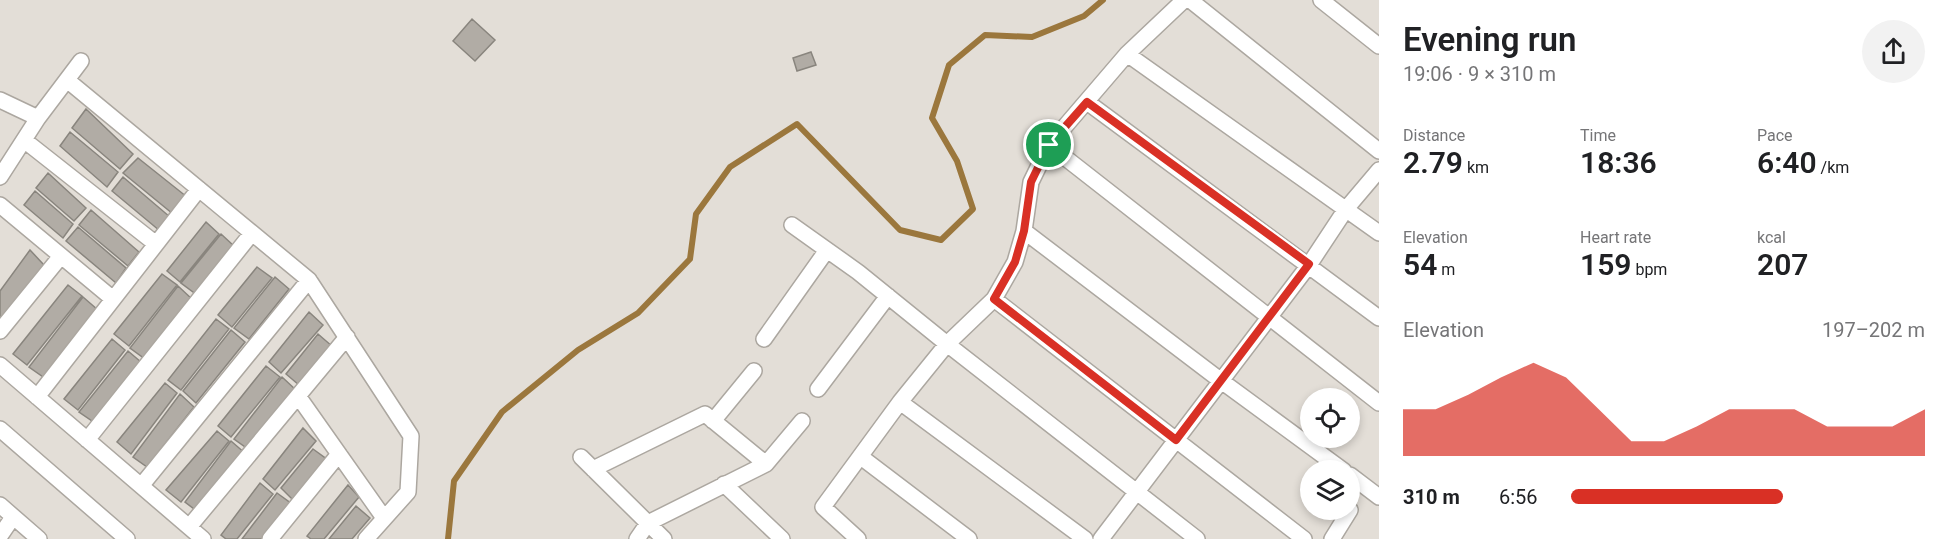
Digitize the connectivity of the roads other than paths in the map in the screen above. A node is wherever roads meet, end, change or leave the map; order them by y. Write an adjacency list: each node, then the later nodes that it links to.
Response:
1 (1185, 0): 5 (street)
2 (1190, 0): 13 (street)
3 (1321, 0): 4 (street)
4 (1379, 46)
5 (1127, 54): 9 (street); 18 (street)
6 (81, 61): 7 (street)
7 (67, 80): 10 (street); 16 (street)
8 (0, 100): 10 (street)
9 (1087, 102): 12 (street); 26 (street)
10 (38, 118): 11 (street)
11 (24, 140): 15 (street); 23 (street)
12 (1049, 145): 20 (street); 31 (street)
13 (1379, 151)
14 (1379, 170): 18 (street)
15 (0, 177)
16 (200, 189): 21 (street); 23 (street)
17 (0, 205): 25 (street)
18 (1346, 209): 22 (street); 26 (street)
19 (792, 225): 24 (street)
20 (1024, 231): 30 (street); 39 (street)
21 (252, 232): 27 (street); 48 (street)
22 (1379, 233)
23 (156, 244): 29 (street)
24 (827, 250): 28 (street); 35 (street)
25 (60, 256): 29 (street); 33 (street)
26 (1309, 264): 31 (street); 32 (street)
27 (309, 280): 34 (street); 58 (street)
28 (888, 296): 36 (street); 40 (street)
29 (113, 299): 42 (street)
30 (994, 299): 36 (street); 49 (street)
31 (1268, 318): 39 (street); 44 (street)
32 (1379, 318)
33 (0, 332)
34 (347, 337): 41 (street); 65 (street)
35 (764, 339)
36 (947, 344): 43 (street); 60 (street)
37 (0, 365): 42 (street)
38 (754, 371): 45 (street)
39 (1220, 381): 49 (street); 53 (street)
40 (818, 388)
41 (298, 396): 50 (street); 68 (street)
42 (37, 397): 48 (street)
43 (900, 402): 52 (street); 80 (street)
44 (1379, 403)
45 (713, 421): 54 (street); 55 (street)
46 (802, 421): 54 (street)
47 (0, 429): 71 (street)
48 (87, 440): 58 (street)
49 (1176, 440): 60 (street); 83 (street)
50 (339, 454): 65 (street); 73 (street)
51 (581, 457): 55 (street)
52 (861, 457): 78 (street); 79 (street)
53 (1329, 460)
54 (766, 464): 57 (street)
55 (593, 469): 67 (street)
56 (1360, 483): 59 (street)
57 (724, 484): 67 (street); 77 (street)
58 (141, 486): 68 (street)
59 (1364, 486): 61 (street); 62 (street)
60 (1137, 491): 81 (street); 82 (street)
61 (1360, 493)
62 (1379, 497)
63 (0, 506): 64 (street)
64 (13, 517): 69 (street); 70 (street)
65 (384, 518): 74 (street)
66 (1344, 520): 84 (street)
67 (648, 523): 75 (street); 76 (street)
68 (189, 527): 72 (street)
69 (0, 536)
70 (39, 539)
71 (127, 539)
72 (203, 539)
73 (270, 539)
74 (366, 539)
75 (637, 539)
76 (664, 539)
77 (782, 539)
78 (858, 539)
79 (969, 539)
80 (1085, 539)
81 (1101, 539)
82 (1197, 539)
83 (1304, 539)
84 (1332, 539)

